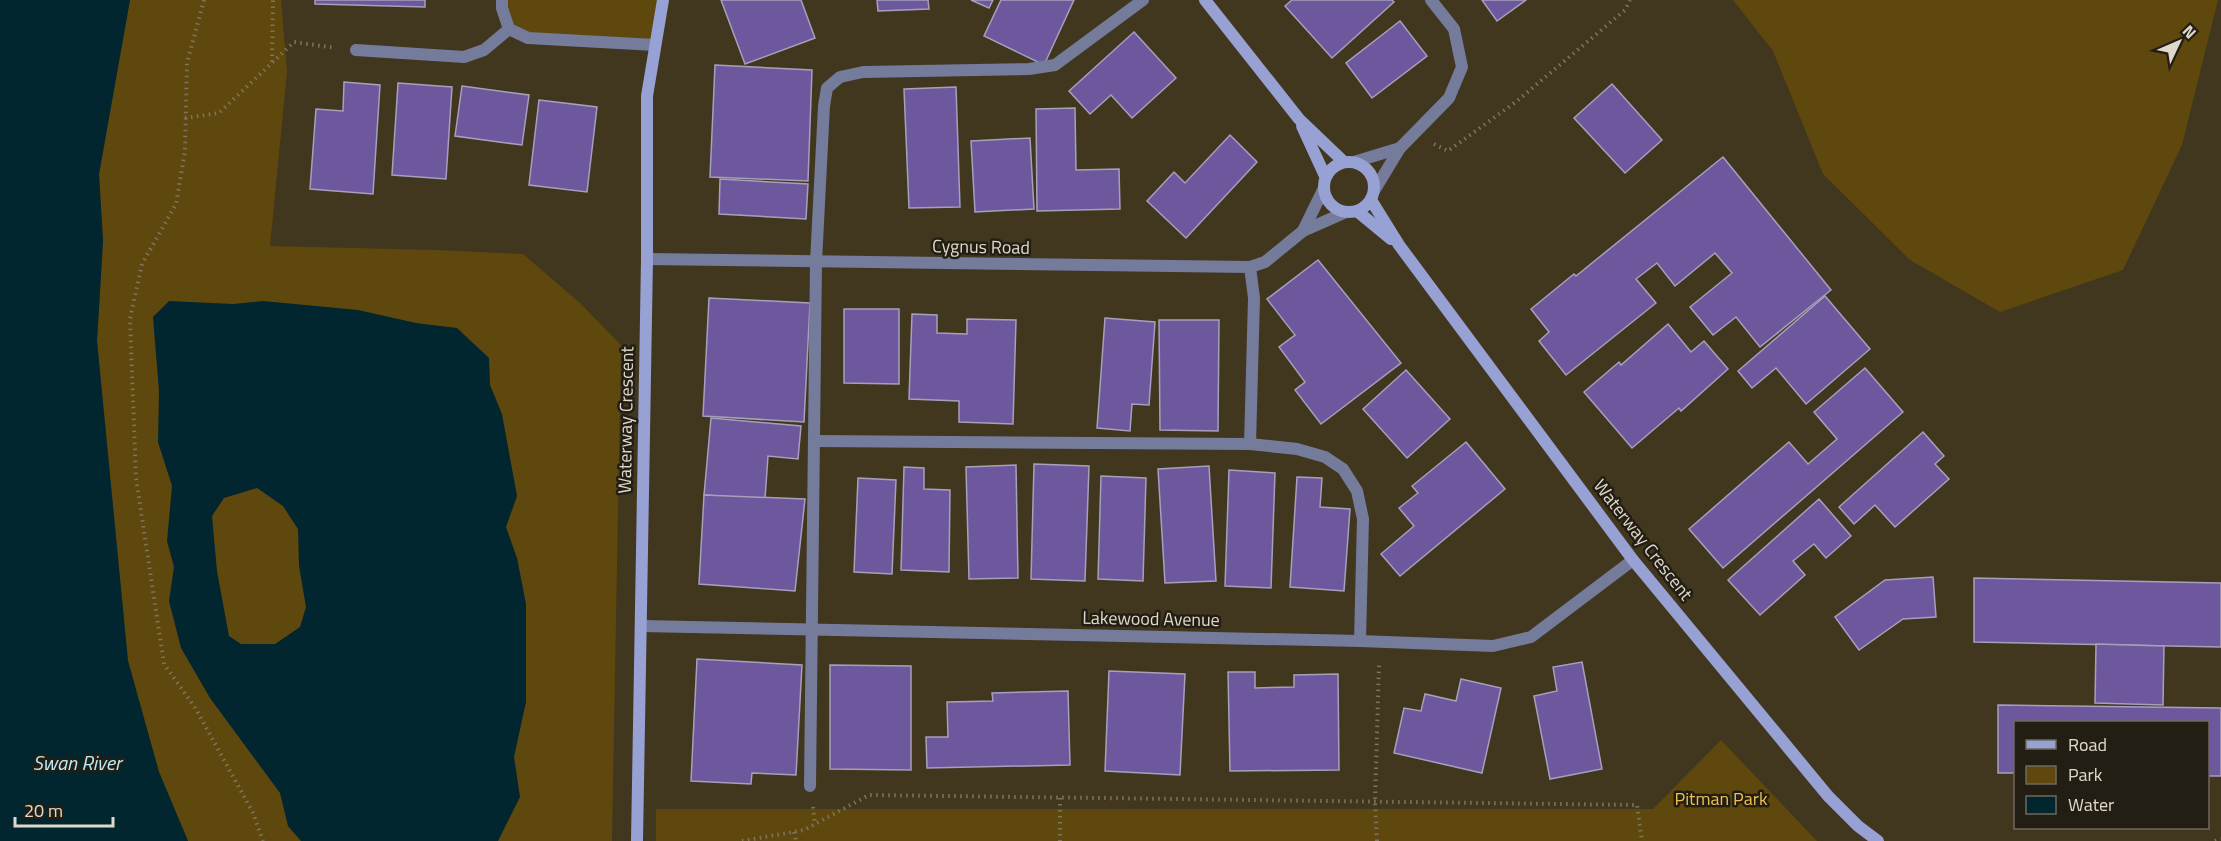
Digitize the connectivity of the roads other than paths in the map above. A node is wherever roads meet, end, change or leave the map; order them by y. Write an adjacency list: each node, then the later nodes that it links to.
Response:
1 (502, 0): 6 (street)
2 (663, 0): 7 (street, Waterway Crescent)
3 (1143, 0): 19 (street)
4 (1205, 0): 9 (street, Waterway Crescent)
5 (1431, 0): 10 (street)
6 (509, 29): 7 (street); 8 (street)
7 (655, 45): 18 (street, Waterway Crescent)
8 (356, 50)
9 (1299, 119): 11 (street, Waterway Crescent); 12 (street, Waterway Crescent)
10 (1400, 148): 11 (street); 14 (street)
11 (1349, 162): 12 (street); 14 (street, Waterway Crescent)
12 (1326, 176): 13 (street)
13 (1323, 190): 15 (street, Waterway Crescent); 16 (street, Cygnus Road)
14 (1372, 195): 15 (street); 17 (street, Waterway Crescent)
15 (1351, 212): 16 (street, Cygnus Road); 17 (street, Waterway Crescent)
16 (1303, 231): 20 (street, Cygnus Road)
17 (1399, 245): 23 (street, Waterway Crescent)
18 (647, 259): 19 (street, Cygnus Road); 24 (street, Waterway Crescent)
19 (816, 262): 20 (street, Cygnus Road); 21 (street)
20 (1250, 267): 22 (street)
21 (815, 441): 22 (street); 25 (street)
22 (1250, 444): 26 (street)
23 (1633, 560): 26 (street, Lakewood Avenue); 29 (street, Waterway Crescent)
24 (641, 626): 25 (street, Lakewood Avenue); 28 (street, Waterway Crescent)
25 (813, 630): 26 (street, Lakewood Avenue); 27 (street)
26 (1359, 641)
27 (810, 786)
28 (637, 841)
29 (1878, 841)

